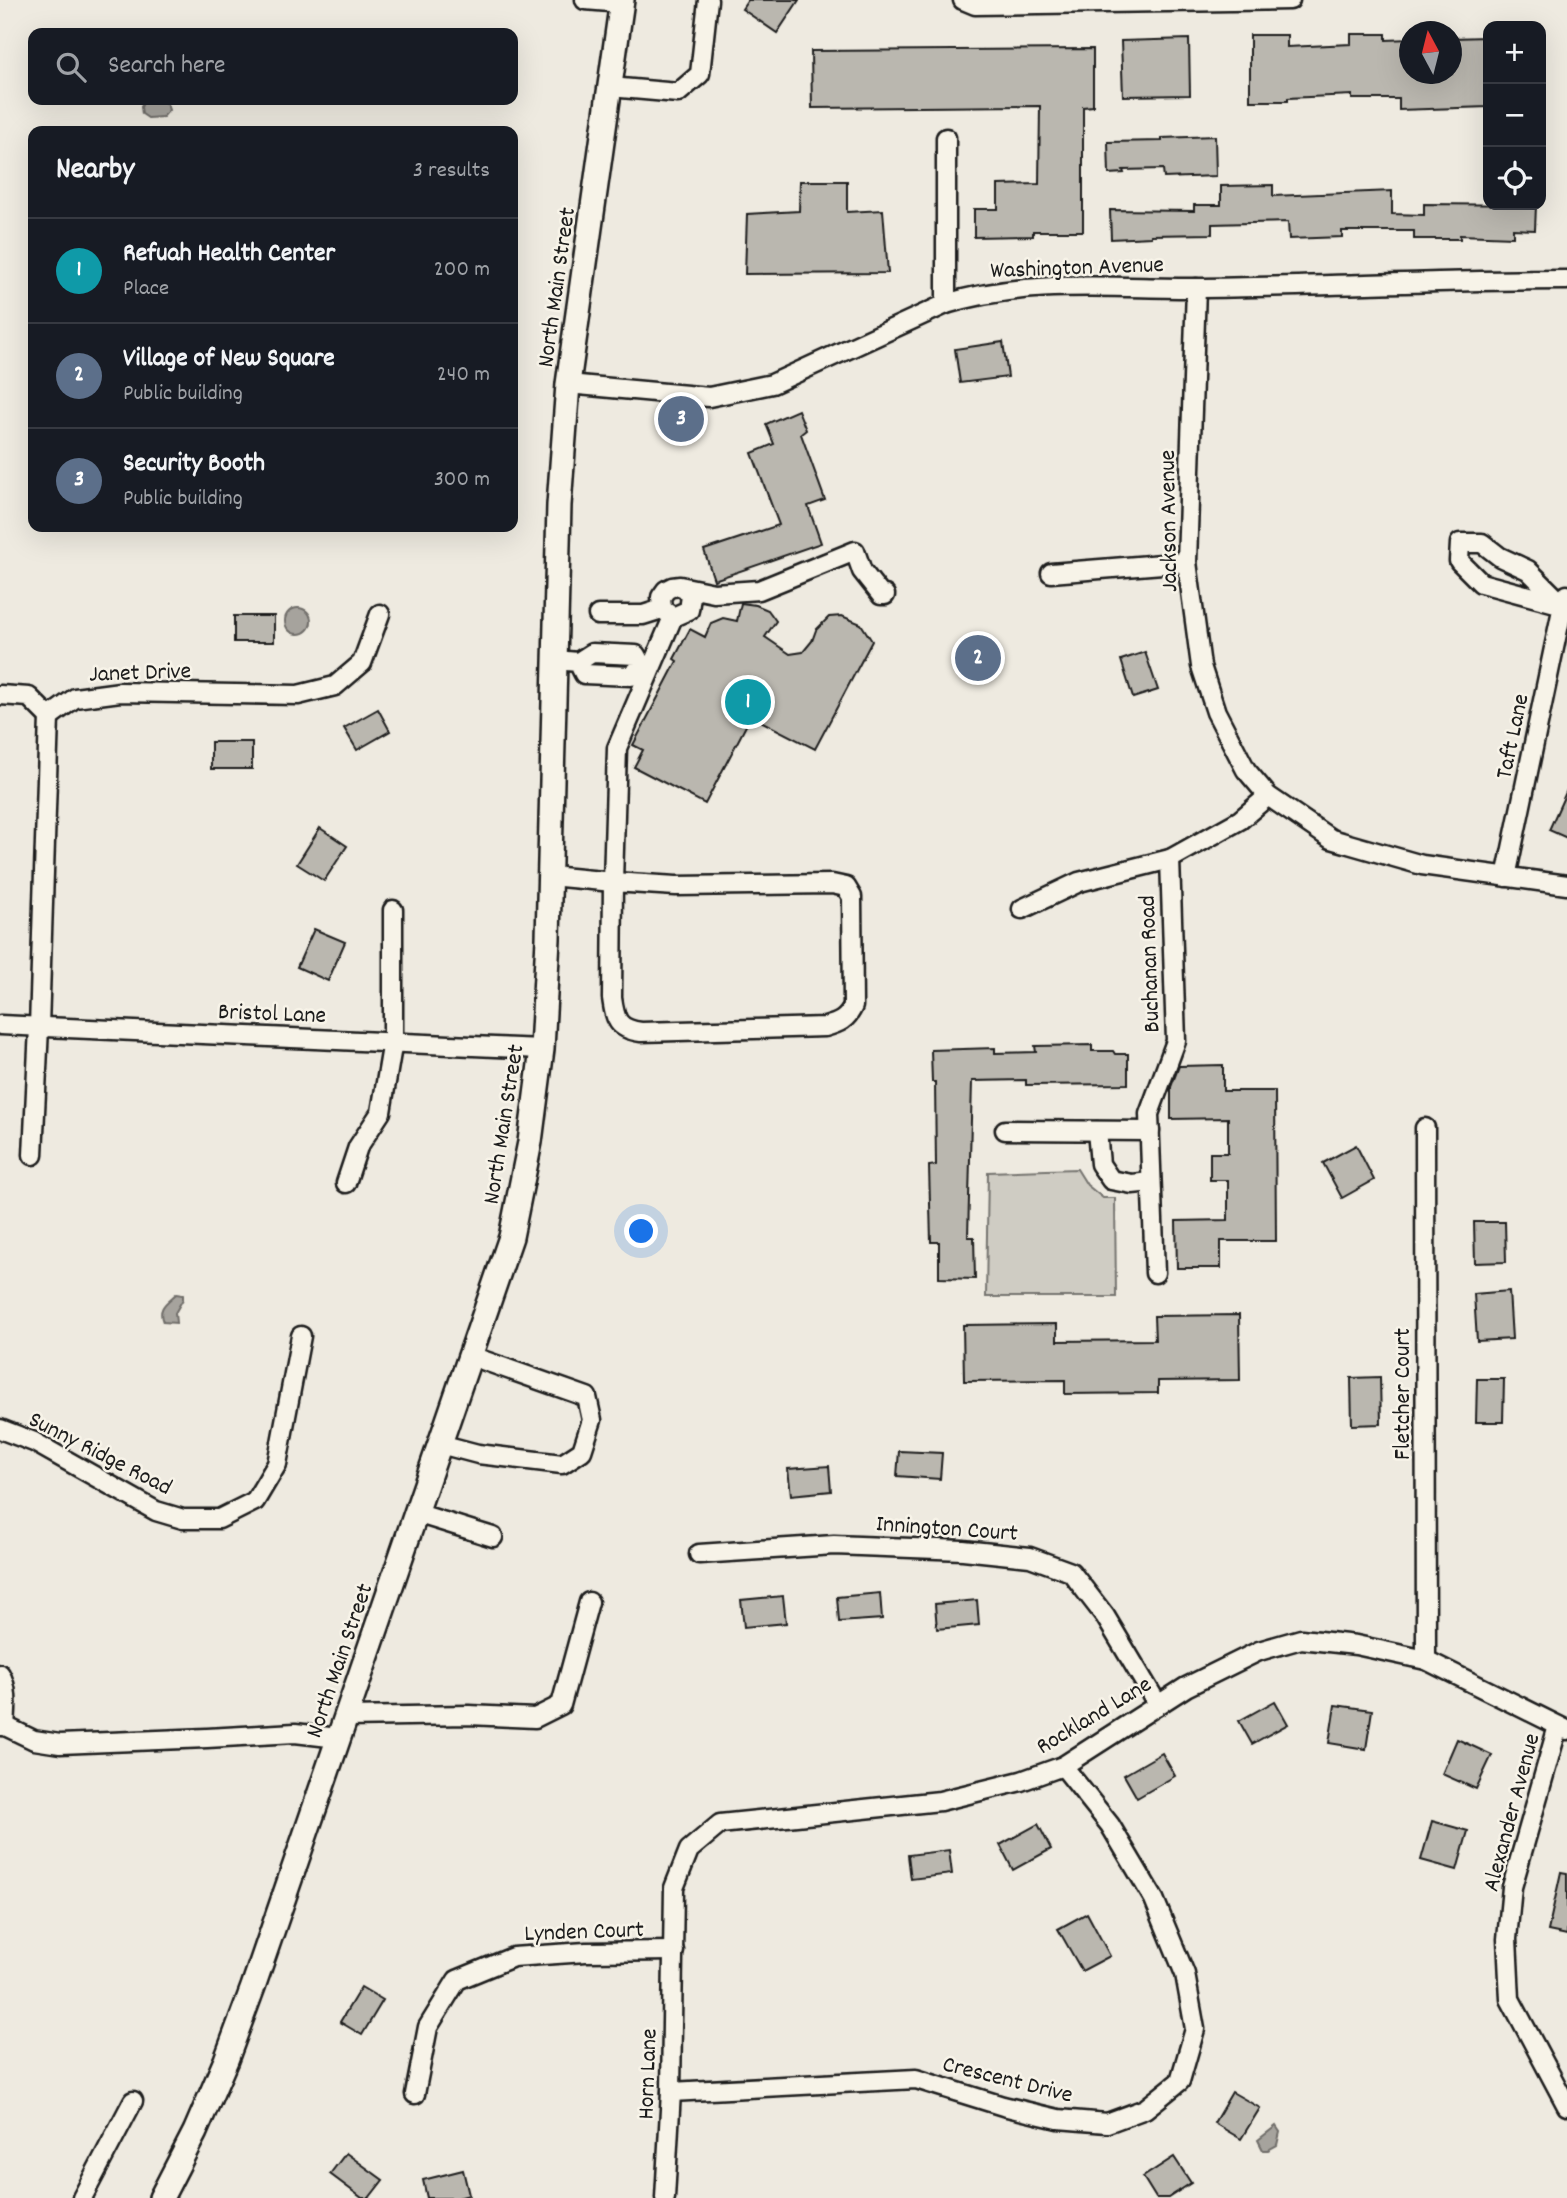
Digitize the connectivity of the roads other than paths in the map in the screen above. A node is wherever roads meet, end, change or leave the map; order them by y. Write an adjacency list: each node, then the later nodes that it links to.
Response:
1 (584, 0): 5 (street)
2 (708, 0): 7 (street)
3 (963, 0): 6 (street)
4 (1290, 0): 6 (street)
5 (622, 2): 7 (main road, North Main Street)
6 (1098, 2)
7 (610, 87): 12 (main road, North Main Street)
8 (946, 138): 11 (street)
9 (1567, 280): 10 (street, Washington Avenue)
10 (1196, 288): 11 (street, Washington Avenue); 13 (street, Jackson Avenue)
11 (946, 304): 12 (street, Washington Avenue)
12 (568, 384): 20 (main road, North Main Street)
13 (1187, 562): 14 (street); 24 (street, Jackson Avenue)
14 (1051, 573)
15 (885, 595): 17 (street)
16 (1565, 600): 16 (street); 27 (street, Taft Lane)
17 (668, 613): 19 (street); 21 (street)
18 (380, 614): 23 (street, Janet Drive)
19 (598, 615)
20 (567, 661): 21 (street); 26 (main road, North Main Street)
21 (647, 667): 28 (street)
22 (0, 695): 23 (street)
23 (49, 717): 33 (street)
24 (1268, 796): 25 (street); 27 (street, Jackson Avenue)
25 (1170, 859): 30 (street); 39 (street, Buchanan Road)
26 (550, 876): 28 (street); 35 (main road, North Main Street)
27 (1506, 877): 29 (street, Jackson Avenue)
28 (613, 881): 28 (street)
29 (1567, 885)
30 (1022, 909)
31 (393, 910): 34 (street)
32 (0, 1025): 33 (street, Bristol Lane)
33 (39, 1027): 34 (street, Bristol Lane); 40 (street)
34 (393, 1041): 35 (street, Bristol Lane); 42 (street)
35 (542, 1049): 45 (main road, North Main Street)
36 (1425, 1128): 52 (street, Fletcher Court)
37 (1005, 1130): 38 (street)
38 (1097, 1130): 39 (street); 41 (street)
39 (1150, 1131): 41 (street, Buchanan Road)
40 (33, 1155)
41 (1151, 1181): 43 (street, Buchanan Road)
42 (346, 1183)
43 (1155, 1273)
44 (301, 1336): 46 (street, Sunny Ridge Road)
45 (471, 1356): 47 (main road, North Main Street); 47 (street)
46 (0, 1429)
47 (440, 1444): 48 (main road, North Main Street)
48 (416, 1513): 49 (street); 55 (main road, North Main Street)
49 (493, 1537)
50 (699, 1554): 54 (street, Innington Court)
51 (589, 1602): 55 (street)
52 (1426, 1660): 54 (street, Rockland Lane); 57 (street, Rockland Lane)
53 (0, 1674): 56 (street)
54 (1158, 1705): 59 (street, Rockland Lane)
55 (346, 1717): 58 (main road, North Main Street)
56 (3, 1726): 58 (street)
57 (1563, 1728): 62 (street, Alexander Avenue)
58 (338, 1738): 66 (main road, North Main Street)
59 (1063, 1766): 60 (street, Rockland Lane); 61 (street, Crescent Drive)
60 (674, 1951): 61 (street, Horn Lane); 63 (street, Lynden Court)
61 (671, 2092): 67 (street, Horn Lane)
62 (1564, 2094)
63 (415, 2095)
64 (133, 2101): 65 (street)
65 (82, 2198)
66 (161, 2198)
67 (665, 2198)

